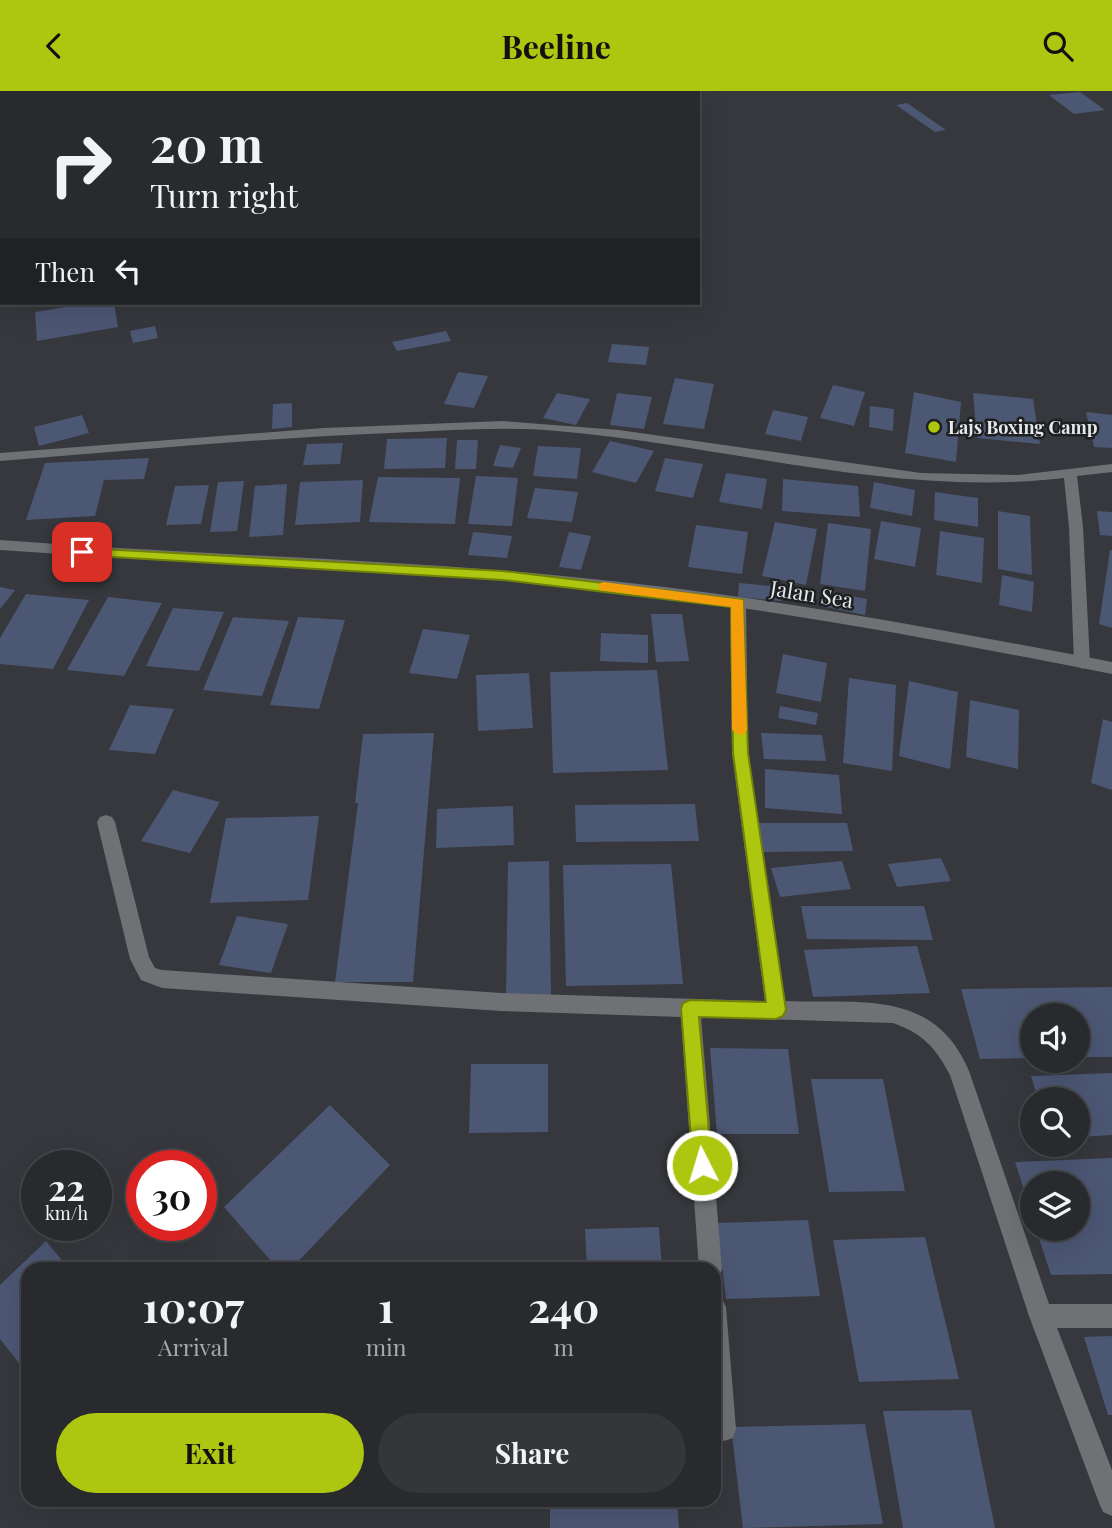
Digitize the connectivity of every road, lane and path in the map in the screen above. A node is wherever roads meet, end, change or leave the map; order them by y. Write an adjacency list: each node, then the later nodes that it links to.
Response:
1 (0, 457): 3 (street)
2 (1112, 468): 3 (street)
3 (1070, 474): 6 (street)
4 (0, 545): 5 (street, Jalan Sea)
5 (738, 603): 6 (street, Jalan Sea); 10 (street)
6 (1082, 663): 7 (street, Jalan Sea)
7 (1112, 669)
8 (106, 822): 9 (street)
9 (690, 1009): 10 (street); 11 (street)
10 (776, 1010): 12 (street)
11 (710, 1262)
12 (1041, 1316): 13 (street); 16 (street)
13 (1112, 1316)
14 (721, 1392): 15 (street)
15 (724, 1429)
16 (1112, 1503)

